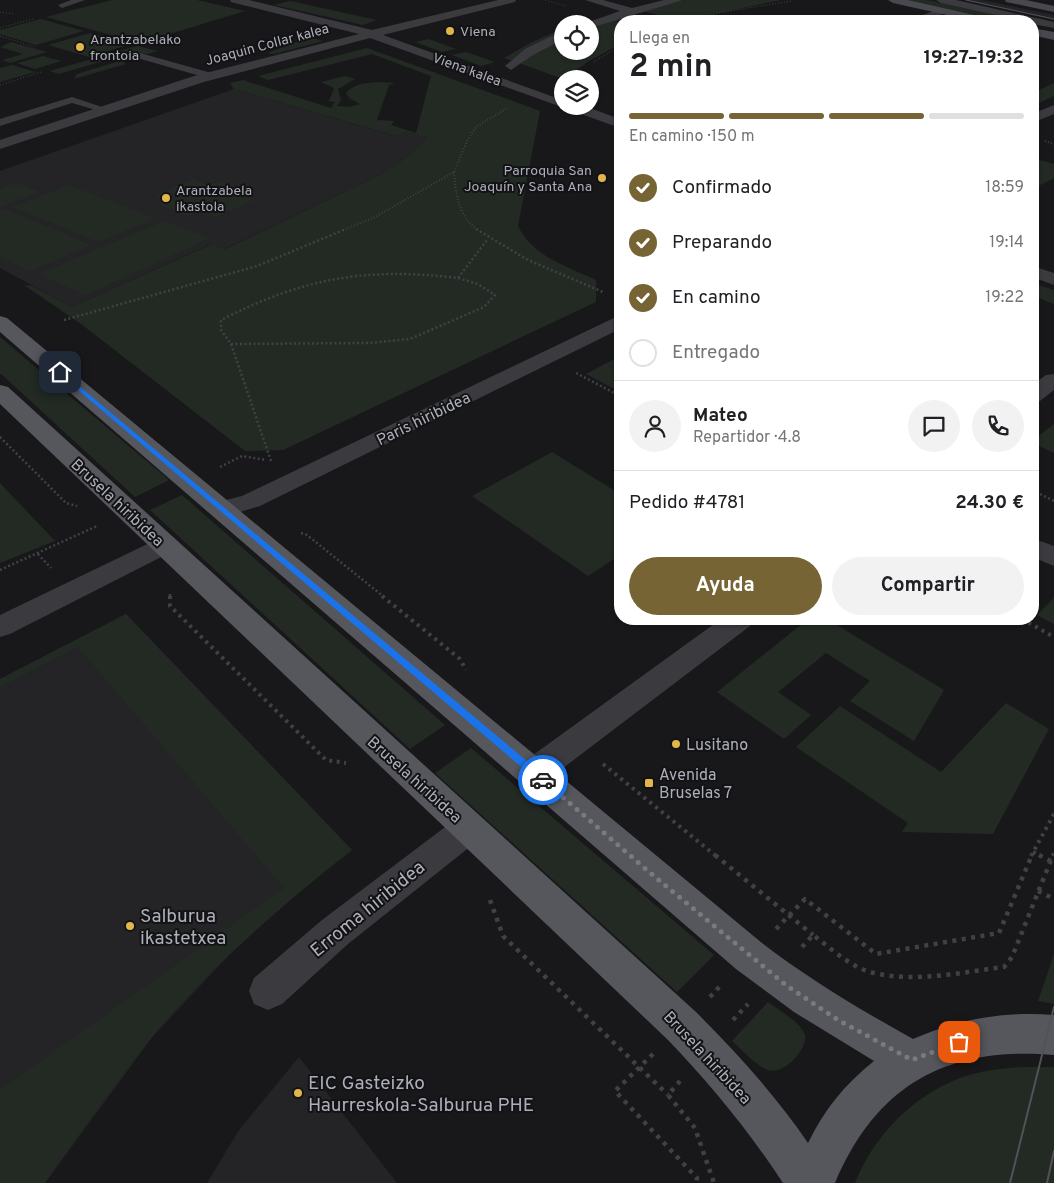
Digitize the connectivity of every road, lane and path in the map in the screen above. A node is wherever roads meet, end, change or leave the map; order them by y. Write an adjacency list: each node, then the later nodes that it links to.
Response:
1 (81, 0): 9 (lane)
2 (511, 0): 28 (street, Joaquin Collar kalea)
3 (590, 0): 12 (street)
4 (678, 0): 12 (street)
5 (893, 0): 10 (street)
6 (1010, 0): 11 (street)
7 (242, 1): 28 (street, Viena kalea)
8 (792, 1): 17 (path)
9 (62, 5)
10 (942, 5): 18 (street); 19 (street); 20 (street)
11 (1054, 9)
12 (632, 11): 15 (street); 16 (street)
13 (0, 12): 14 (path)
14 (15, 14)
15 (619, 15)
16 (646, 15)
17 (710, 15)
18 (923, 15)
19 (971, 15)
20 (998, 15)
21 (614, 17): 23 (street)
22 (33, 20): 26 (path)
23 (599, 21)
24 (1039, 22): 25 (street)
25 (1054, 25)
26 (0, 28)
27 (1039, 33): 30 (street)
28 (372, 34): 38 (street, Joaquin Collar kalea); 40 (street, Viena kalea)
29 (0, 36): 32 (path)
30 (1054, 36)
31 (554, 40): 36 (street)
32 (36, 47)
33 (614, 50): 35 (path)
34 (133, 54): 38 (lane)
35 (594, 62)
36 (512, 66)
37 (41, 72): 39 (path)
38 (211, 76): 43 (street, Joaquin Collar kalea)
39 (0, 85)
40 (554, 101)
41 (508, 108): 51 (path)
42 (1054, 109): 45 (street)
43 (106, 110): 48 (lane); 50 (street, Joaquin Collar kalea)
44 (595, 115): 47 (street)
45 (1039, 116)
46 (1039, 121): 49 (street)
47 (614, 122)
48 (0, 123)
49 (1054, 125)
50 (0, 145)
51 (454, 172): 52 (path); 57 (path)
52 (487, 240): 54 (path); 56 (path)
53 (1039, 274): 55 (street)
54 (458, 278): 62 (path); 62 (path)
55 (1054, 279)
56 (603, 292)
57 (64, 320)
58 (0, 322): 71 (main road)
59 (614, 324): 60 (street, Paris hiribidea)
60 (598, 331): 61 (street); 71 (street, Paris hiribidea)
61 (614, 339)
62 (232, 344): 68 (path)
63 (573, 371): 67 (path)
64 (1054, 380): 65 (street)
65 (1039, 391)
66 (0, 392): 72 (main road, Brusela hiribidea)
67 (614, 393)
68 (271, 461)
69 (1039, 494): 70 (path)
70 (1054, 501)
71 (223, 509): 84 (main road)
72 (127, 511): 73 (main road, Brusela hiribidea); 76 (path)
73 (164, 545): 80 (street); 85 (main road, Brusela hiribidea)
74 (1039, 549): 75 (street)
75 (1054, 556)
76 (0, 570)
77 (170, 590): 83 (path)
78 (732, 625): 84 (street)
79 (1033, 625): 81 (path)
80 (0, 627)
81 (1054, 637)
82 (598, 760): 91 (path)
83 (348, 764)
84 (534, 772): 94 (main road)
85 (469, 828): 92 (street, Erroma hiribidea); 96 (main road, Brusela hiribidea)
86 (1032, 852): 87 (path)
87 (1054, 863)
88 (1038, 891): 90 (path)
89 (484, 894): 95 (path)
90 (1054, 899)
91 (813, 935)
92 (268, 991)
93 (1054, 1035): 94 (main road)
94 (912, 1060): 97 (main road)
95 (668, 1095)
96 (809, 1183)
97 (813, 1183)

